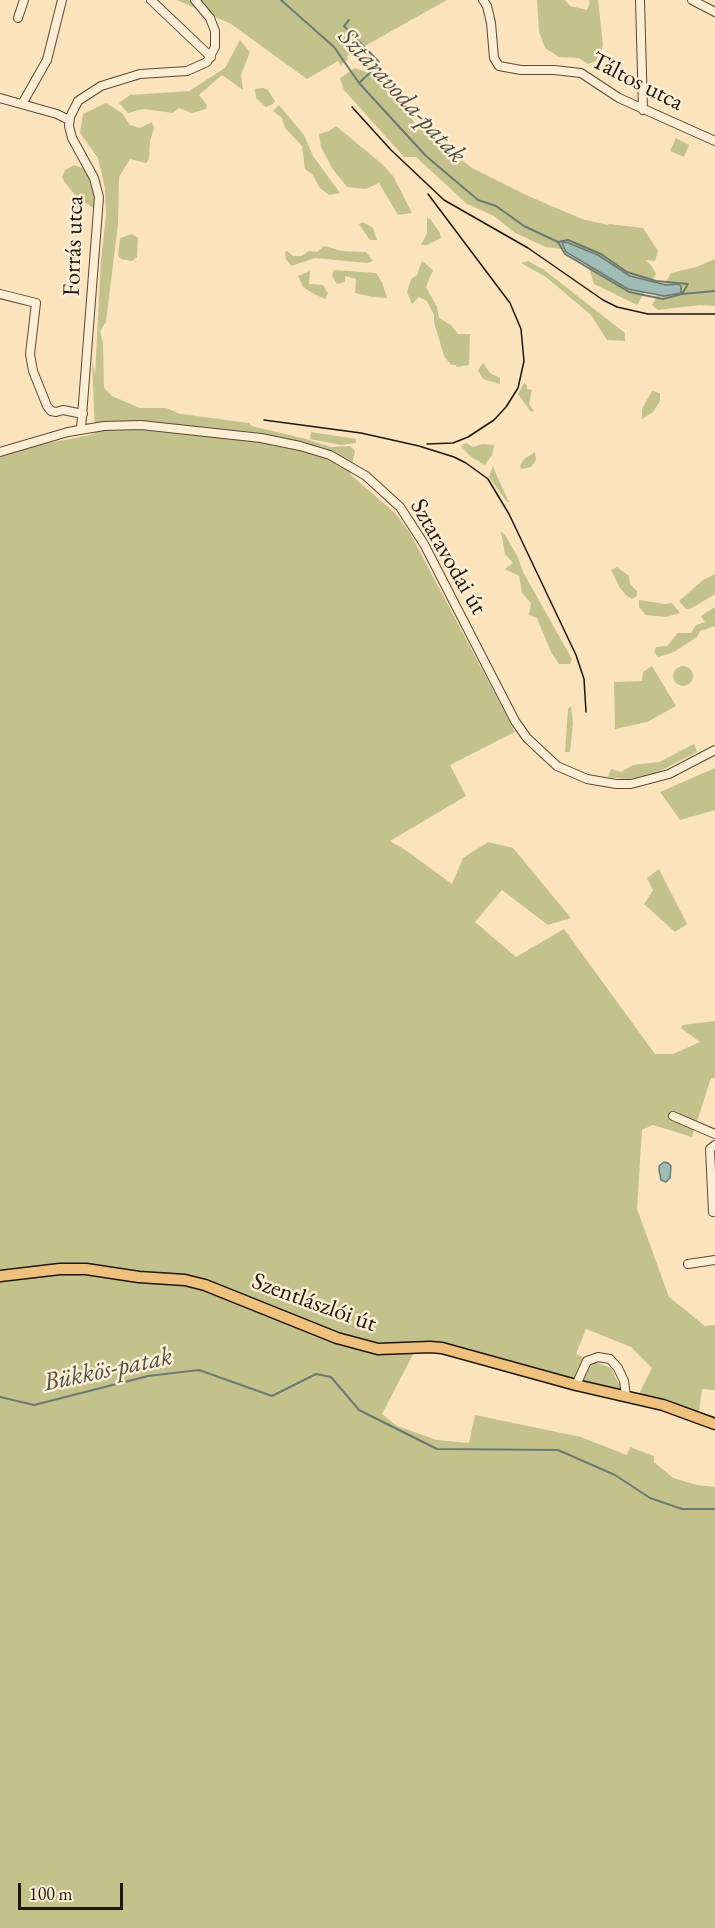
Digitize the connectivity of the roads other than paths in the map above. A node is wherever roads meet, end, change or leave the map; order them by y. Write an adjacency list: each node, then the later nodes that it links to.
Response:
1 (24, 0): 9 (street)
2 (62, 0): 12 (street)
3 (151, 0): 10 (street)
4 (195, 0): 10 (street)
5 (483, 0): 13 (street, Táltos utca)
6 (640, 0): 13 (street)
7 (692, 0): 8 (street)
8 (715, 12)
9 (18, 18)
10 (211, 57): 14 (street)
11 (0, 99): 12 (street)
12 (22, 104): 14 (street)
13 (643, 110): 15 (street, Táltos utca)
14 (69, 120): 17 (street, Forrás utca)
15 (715, 141)
16 (0, 294): 17 (street)
17 (83, 414): 18 (street, Forrás utca)
18 (81, 429): 19 (street, Sztaravodai út); 20 (street, Sztaravodai út)
19 (0, 452)
20 (715, 750)
21 (673, 1116): 22 (street)
22 (715, 1134)
23 (715, 1145): 24 (street)
24 (713, 1212)
25 (715, 1260): 26 (street)
26 (688, 1264)
27 (0, 1276): 28 (main road, Szentlászlói út)
28 (576, 1385): 29 (main road, Szentlászlói út); 29 (street)
29 (626, 1396): 30 (main road, Szentlászlói út)
30 (715, 1424)

